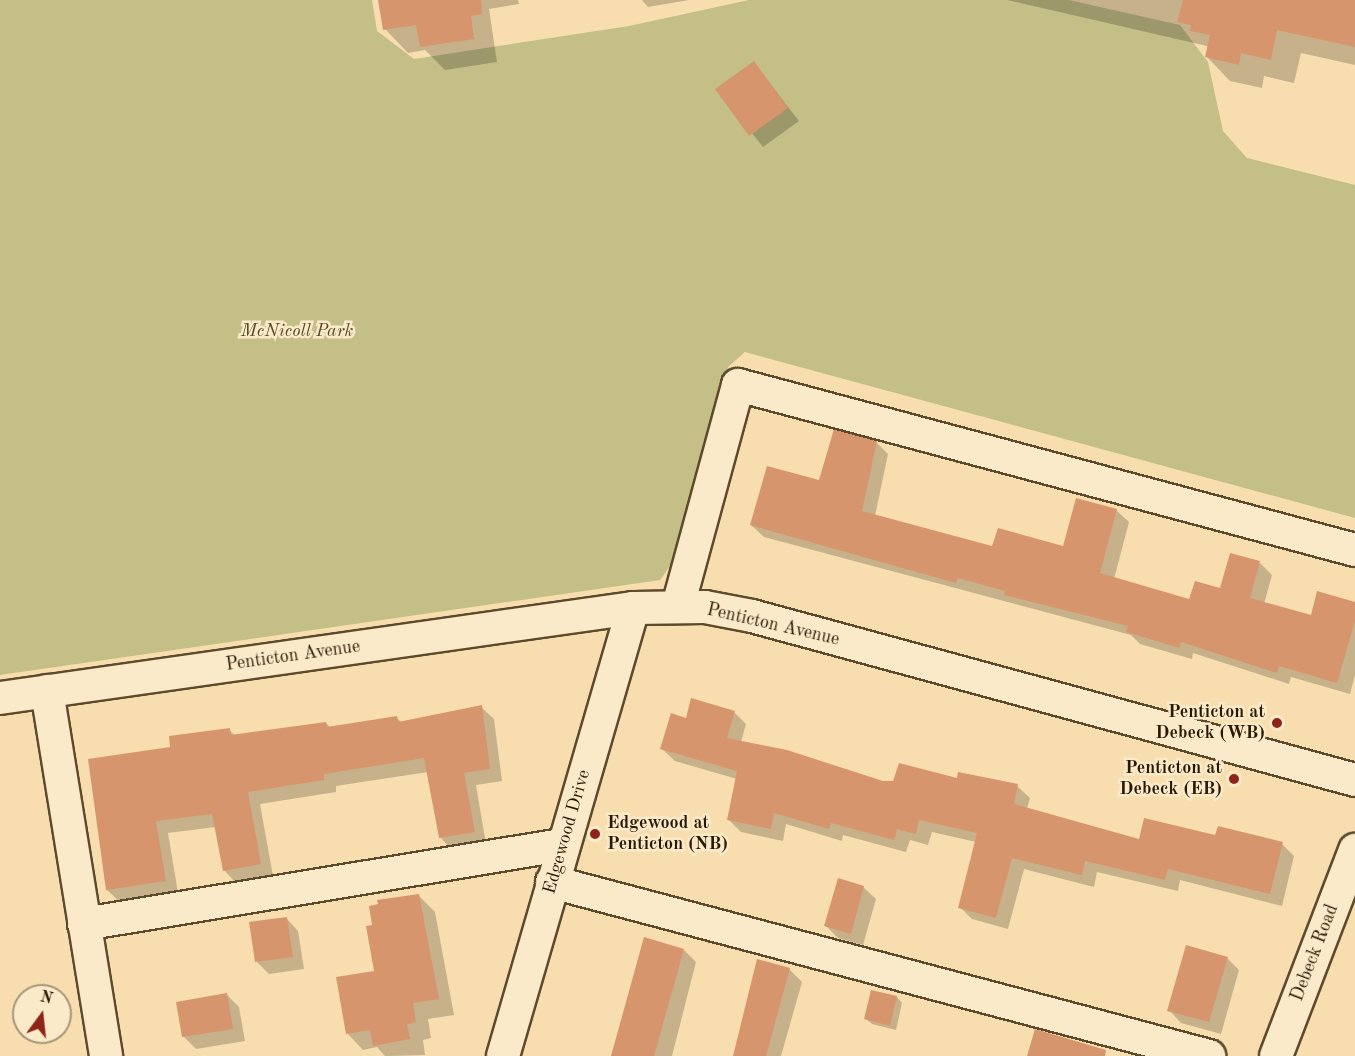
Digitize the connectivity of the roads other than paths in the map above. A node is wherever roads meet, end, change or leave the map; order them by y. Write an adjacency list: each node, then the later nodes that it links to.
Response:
1 (1355, 550): 2 (street)
2 (678, 606): 3 (street, Penticton Avenue); 6 (street, Penticton Avenue)
3 (633, 608): 4 (street, Penticton Avenue); 7 (street, Edgewood Drive)
4 (46, 691): 5 (street, Penticton Avenue); 10 (street)
5 (0, 698)
6 (1355, 780)
7 (563, 845): 9 (street, Edgewood Drive); 10 (street)
8 (1355, 850): 14 (street, Debeck Road)
9 (552, 882): 12 (street, Edgewood Drive); 13 (street)
10 (84, 924): 11 (street)
11 (106, 1056)
12 (503, 1056)
13 (1209, 1056)
14 (1276, 1056)

